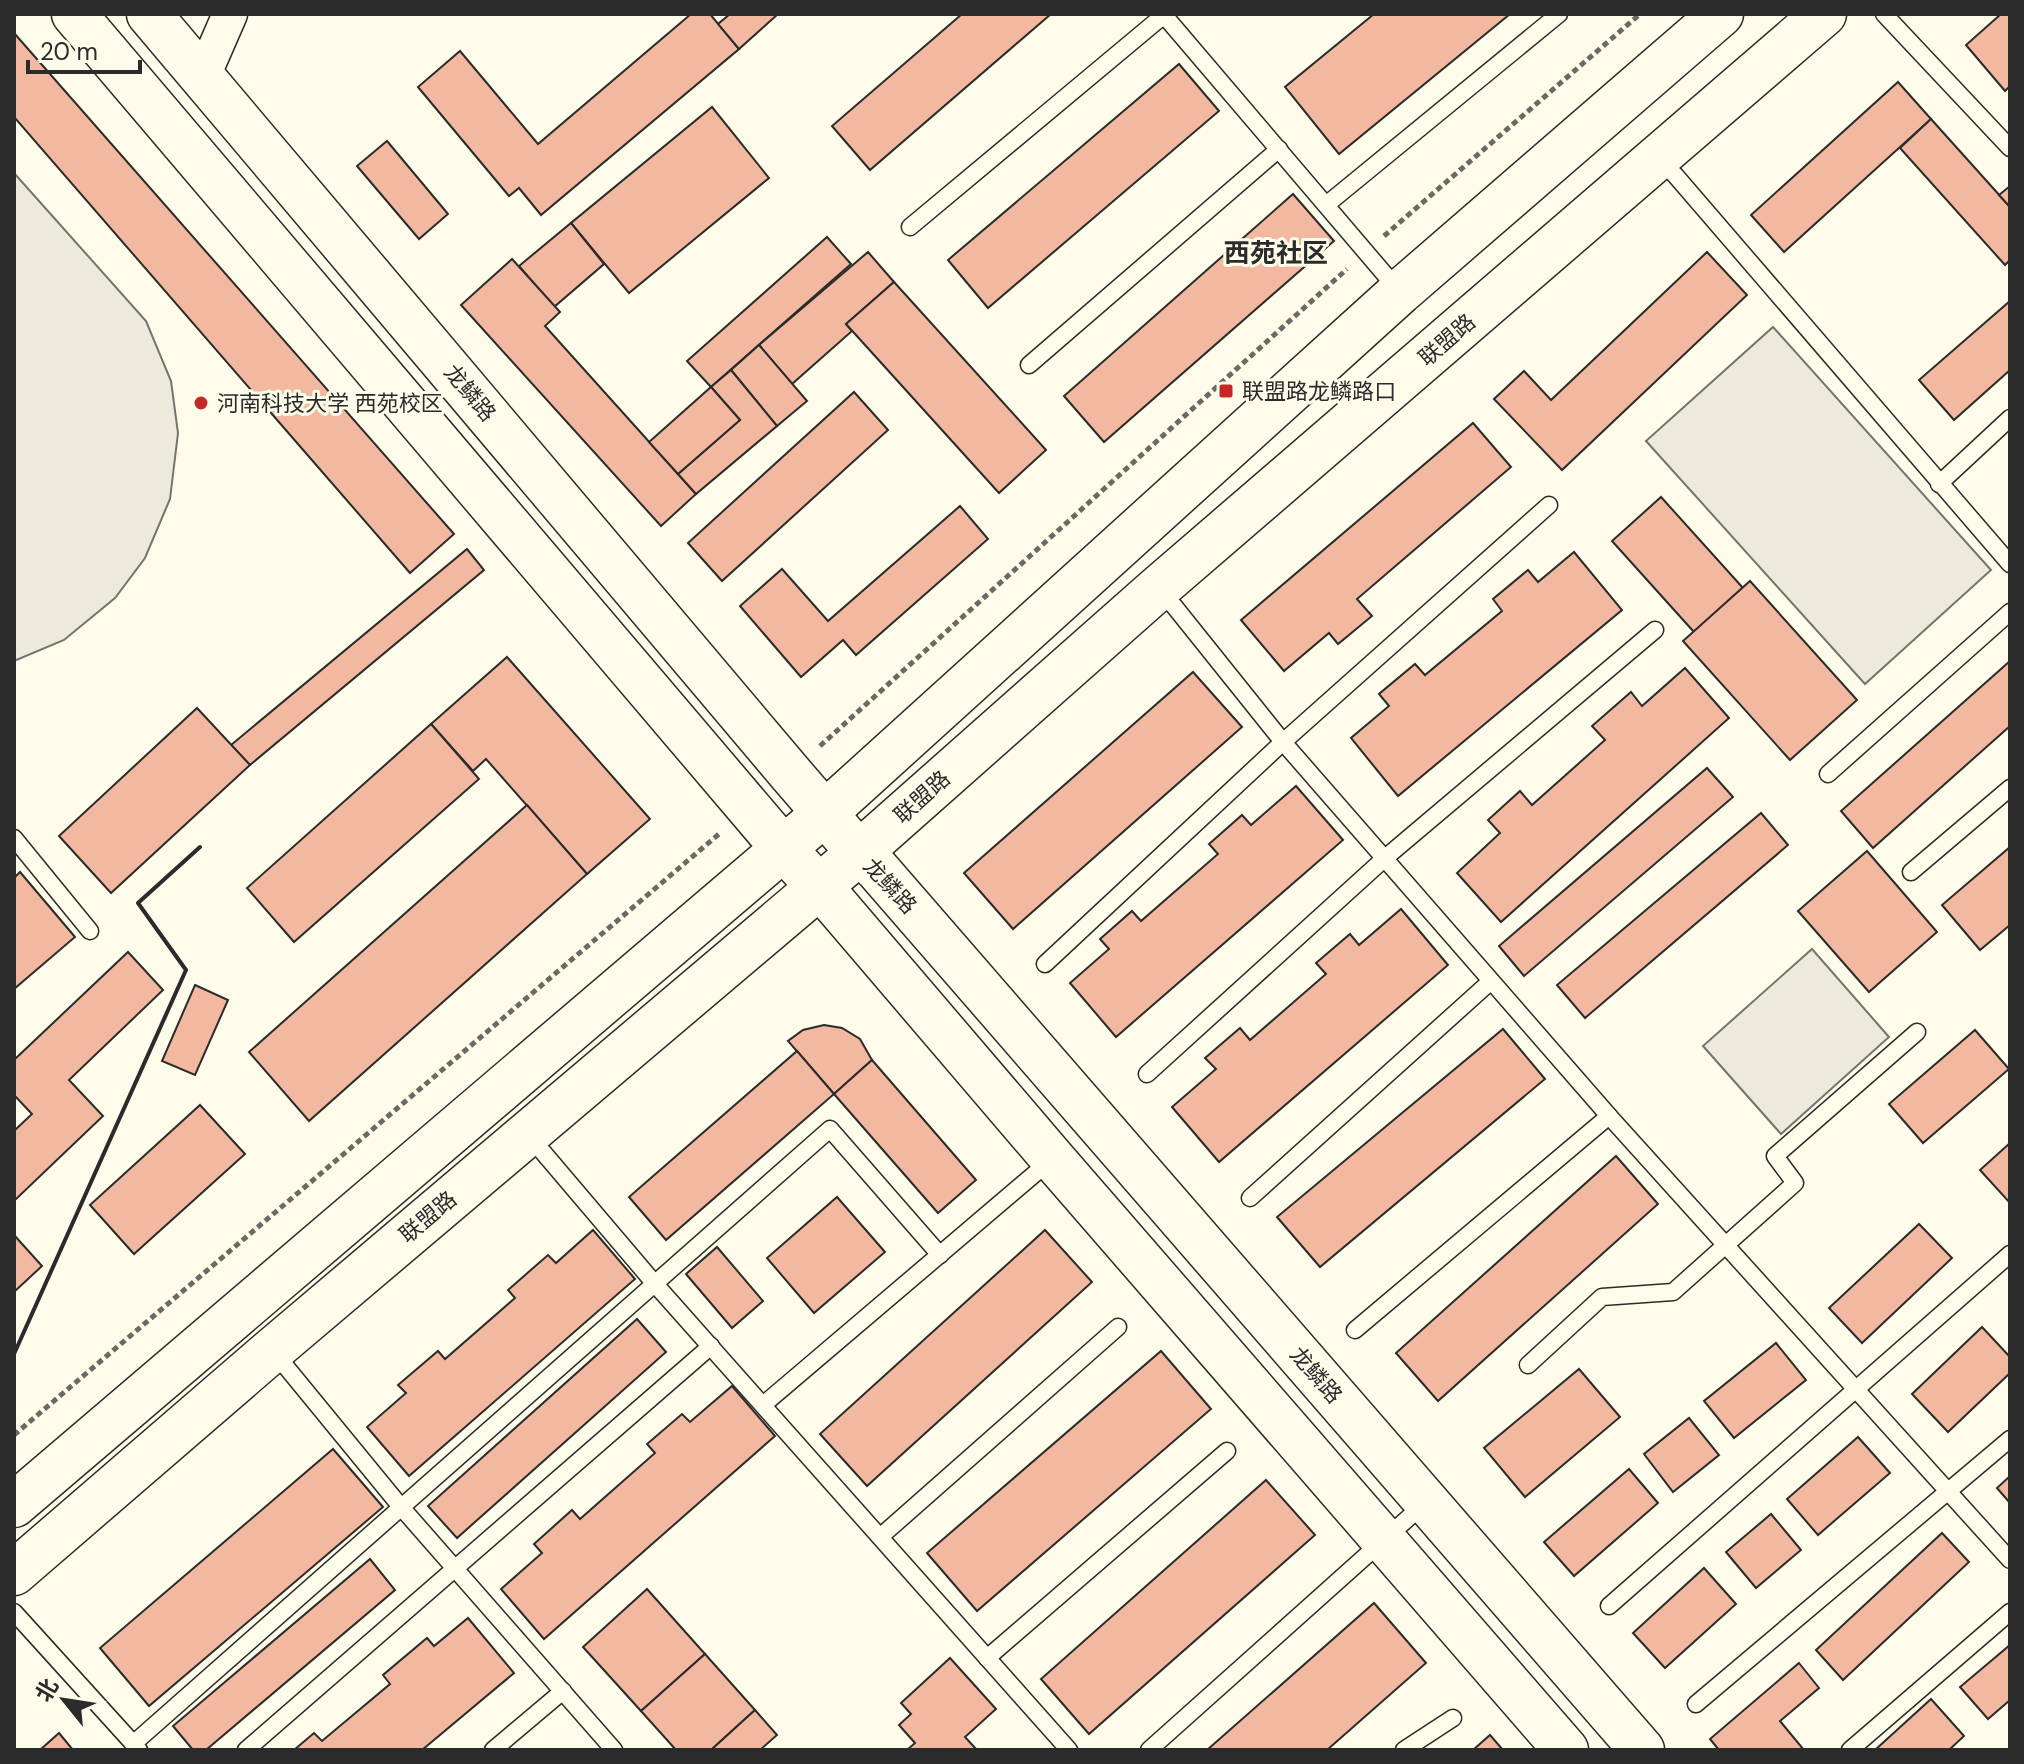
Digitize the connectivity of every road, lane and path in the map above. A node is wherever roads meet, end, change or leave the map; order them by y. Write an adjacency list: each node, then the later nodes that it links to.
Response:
1 (74, 14): 30 (main road)
2 (149, 14): 10 (main road, 龙鳞路)
3 (230, 14): 10 (street)
4 (1163, 14): 12 (lane); 15 (lane)
5 (1559, 14): 14 (lane)
6 (1640, 14): 16 (path)
7 (1721, 14): 17 (main road)
8 (1824, 14): 13 (main road, 联盟路)
9 (1884, 14): 11 (lane)
10 (203, 76): 27 (main road, 龙鳞路)
11 (2010, 148)
12 (1279, 149): 14 (lane); 18 (lane)
13 (1657, 158): 20 (lane); 23 (main road, 联盟路)
14 (1326, 205): 16 (lane)
15 (910, 227)
16 (1365, 252): 17 (lane); 27 (path)
17 (1400, 292): 31 (main road)
18 (1029, 365)
19 (2010, 418): 20 (lane)
20 (1939, 484): 22 (lane)
21 (1549, 505): 26 (lane)
22 (2010, 564)
23 (1156, 590): 26 (lane); 34 (main road, 联盟路)
24 (2010, 612): 28 (lane)
25 (1655, 630): 35 (lane)
26 (1283, 742): 35 (lane); 39 (lane)
27 (790, 773): 31 (main road, 龙鳞路)
28 (1828, 774)
29 (2010, 788): 36 (lane)
30 (749, 808): 33 (main road); 58 (path)
31 (825, 813): 33 (main road); 34 (main road, 龙鳞路)
32 (14, 838): 38 (lane)
33 (783, 848): 37 (main road); 63 (main road)
34 (859, 853): 37 (main road, 联盟路); 62 (main road, 龙鳞路)
35 (1385, 858): 40 (lane); 42 (lane)
36 (1911, 872)
37 (818, 888): 44 (main road, 联盟路); 45 (main road)
38 (90, 931)
39 (1045, 964)
40 (1491, 981): 43 (lane); 46 (lane)
41 (1917, 1032): 47 (lane)
42 (1147, 1074)
43 (1609, 1116): 47 (lane); 52 (lane)
44 (524, 1135): 50 (lane); 54 (main road, 联盟路)
45 (1053, 1159): 49 (lane); 66 (main road)
46 (1250, 1198)
47 (1726, 1245): 55 (lane); 56 (lane)
48 (2010, 1254): 56 (lane)
49 (940, 1255): 50 (lane); 57 (lane)
50 (655, 1284): 53 (lane); 64 (lane)
51 (1118, 1327): 65 (lane)
52 (1355, 1330)
53 (711, 1346): 57 (lane); 68 (lane)
54 (270, 1352): 64 (lane); 69 (main road, 联盟路)
55 (1528, 1365)
56 (1856, 1389): 61 (lane); 70 (lane)
57 (763, 1405): 65 (lane)
58 (14, 1435)
59 (2010, 1439): 61 (lane)
60 (1227, 1451): 73 (lane)
61 (1948, 1491): 67 (lane); 75 (lane)
62 (1426, 1501): 66 (lane); 85 (main road, 龙鳞路)
63 (14, 1505)
64 (401, 1507): 68 (lane); 77 (lane)
65 (880, 1537): 73 (lane)
66 (1384, 1539): 82 (lane); 84 (main road)
67 (2010, 1560)
68 (455, 1568): 74 (lane); 78 (lane)
69 (14, 1573)
70 (1609, 1606)
71 (14, 1612): 77 (lane)
72 (2010, 1612): 86 (lane)
73 (987, 1658): 81 (lane)
74 (563, 1691): 79 (lane); 80 (lane)
75 (1696, 1704)
76 (1453, 1718): 83 (lane)
77 (136, 1747)
78 (246, 1750)
79 (493, 1750)
80 (614, 1750)
81 (1067, 1750)
82 (1149, 1750)
83 (1404, 1750)
84 (1566, 1750)
85 (1642, 1750)
86 (1850, 1750)

